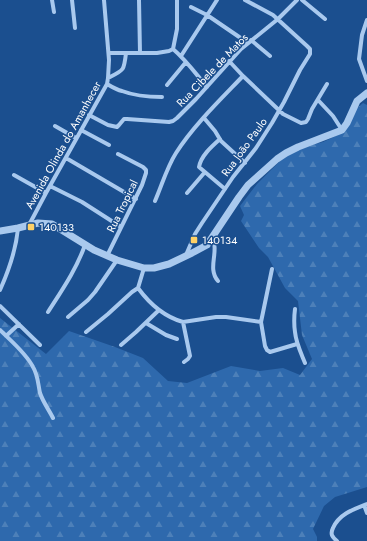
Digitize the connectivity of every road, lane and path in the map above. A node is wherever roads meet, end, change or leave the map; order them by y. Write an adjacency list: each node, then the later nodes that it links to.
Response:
1 (52, 0): 11 (street)
2 (72, 0): 16 (street)
3 (104, 0): 21 (street, Avenida Olinda do Amanhecer)
4 (139, 0): 20 (street)
5 (177, 0): 18 (street)
6 (217, 0): 12 (street)
7 (245, 0): 13 (street)
8 (297, 0): 13 (street, Rua Cibele de Matos)
9 (302, 0): 14 (street)
10 (191, 6): 12 (street)
11 (54, 12)
12 (207, 15): 17 (street); 22 (street)
13 (278, 19): 17 (street, Rua Cibele de Matos); 36 (street, Rua João Paulo)
14 (325, 19)
15 (367, 20): 28 (street)
16 (75, 28)
17 (249, 42): 23 (street); 24 (street, Rua Cibele de Matos)
18 (173, 49): 20 (street); 22 (street)
19 (126, 53): 20 (street); 21 (street); 27 (street)
20 (140, 53)
21 (108, 54): 27 (street, Avenida Olinda do Amanhecer)
22 (181, 56): 25 (street)
23 (270, 56)
24 (229, 61): 26 (street); 32 (street, Rua Cibele de Matos)
25 (186, 62): 31 (street); 32 (street)
26 (243, 76): 36 (street); 38 (street)
27 (108, 78): 29 (street, Avenida Olinda do Amanhecer)
28 (367, 81)
29 (107, 84): 34 (street); 37 (street, Avenida Olinda do Amanhecer)
30 (327, 84): 35 (street)
31 (166, 86)
32 (207, 87): 37 (street, Rua Cibele de Matos)
33 (367, 93): 41 (street)
34 (162, 97)
35 (318, 100): 36 (street); 41 (street)
36 (279, 110): 47 (street, Rua João Paulo)
37 (89, 115): 40 (street, Avenida Olinda do Amanhecer)
38 (204, 118): 43 (street); 55 (street)
39 (55, 126): 42 (street)
40 (81, 130): 42 (street, Avenida Olinda do Amanhecer); 44 (street)
41 (342, 130): 60 (street)
42 (76, 138): 46 (street, Avenida Olinda do Amanhecer)
43 (220, 139): 47 (street); 48 (street)
44 (109, 145)
45 (118, 154): 54 (street, Rua Tropical)
46 (66, 158): 50 (street, Avenida Olinda do Amanhecer); 54 (street)
47 (245, 163): 51 (street, Rua João Paulo)
48 (205, 172): 51 (street); 53 (street)
49 (14, 175): 52 (street)
50 (50, 186): 52 (street, Avenida Olinda do Amanhecer); 57 (street)
51 (225, 189): 63 (street, Rua João Paulo)
52 (46, 193): 56 (street, Avenida Olinda do Amanhecer)
53 (187, 193)
54 (136, 199): 57 (street, Rua Tropical)
55 (155, 201)
56 (29, 225): 58 (street); 61 (street)
57 (121, 227): 62 (street, Rua Tropical)
58 (18, 228): 59 (street); 69 (street)
59 (0, 231)
60 (213, 237): 63 (street); 67 (street)
61 (86, 245): 62 (street); 73 (street)
62 (107, 256): 64 (street)
63 (186, 256): 65 (street)
64 (117, 260): 65 (street); 74 (street)
65 (144, 268): 68 (street)
66 (272, 269): 76 (street)
67 (218, 281)
68 (138, 288): 72 (street); 80 (street)
69 (0, 290)
70 (0, 306): 78 (street)
71 (294, 309): 83 (street)
72 (159, 310): 75 (street); 77 (street)
73 (48, 312)
74 (68, 317)
75 (183, 322): 76 (street); 86 (street)
76 (261, 322): 83 (street)
77 (146, 323): 82 (street); 85 (street)
78 (19, 324): 81 (street); 84 (street)
79 (0, 330): 81 (street)
80 (86, 332)
81 (6, 336): 88 (street)
82 (177, 340)
83 (298, 344): 87 (street)
84 (40, 345)
85 (121, 345)
86 (184, 362)
87 (305, 363)
88 (53, 418)
89 (365, 505): 90 (street); 91 (street)
90 (367, 513)
91 (335, 539)

